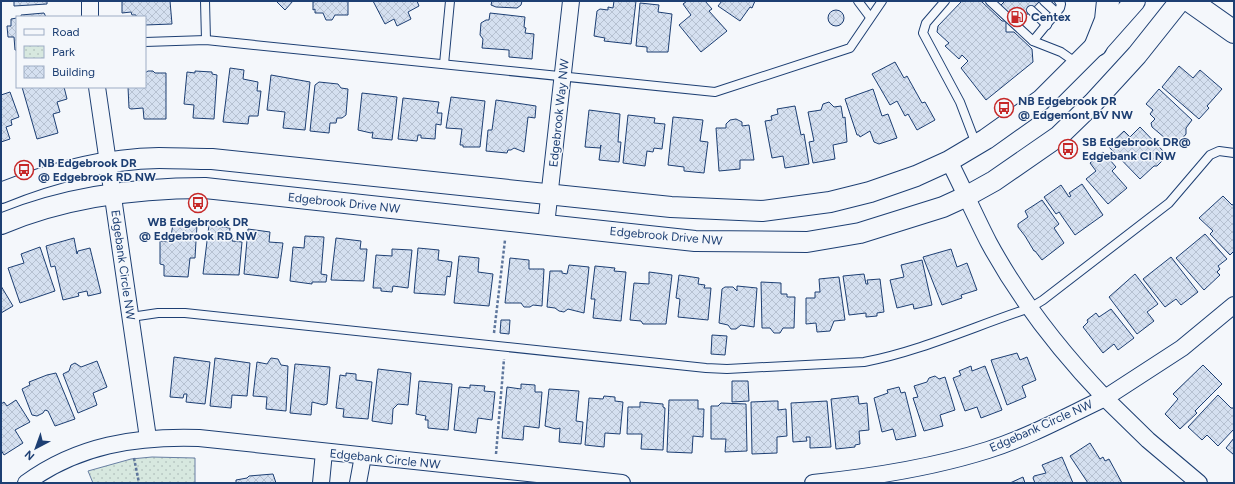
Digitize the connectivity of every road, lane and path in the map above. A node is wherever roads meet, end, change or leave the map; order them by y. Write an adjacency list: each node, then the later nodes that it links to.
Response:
1 (90, 1): 17 (street)
2 (205, 1): 21 (lane)
3 (450, 1): 25 (lane)
4 (571, 1): 27 (street, Edgebrook Way NW)
5 (858, 1): 18 (lane)
6 (882, 1): 18 (lane)
7 (945, 1): 29 (lane)
8 (990, 1): 22 (lane)
9 (1044, 1): 16 (lane)
10 (1059, 1): 16 (lane)
11 (1108, 1): 24 (main road)
12 (1135, 1): 24 (street)
13 (1180, 1): 36 (street, Edgebrook Drive NW)
14 (1190, 1): 20 (main road)
15 (1031, 10): 19 (lane)
16 (1057, 13): 19 (lane)
17 (90, 16)
18 (870, 17): 27 (lane)
19 (1048, 25): 22 (lane)
20 (1234, 32)
21 (206, 40): 23 (lane); 25 (lane)
22 (1033, 41): 26 (lane)
23 (146, 42)
24 (1096, 45): 26 (street)
25 (444, 64): 27 (lane)
26 (1078, 64): 29 (street)
27 (562, 76): 35 (street, Edgebrook Way NW)
28 (97, 88): 32 (street, Edgebank Circle NW)
29 (976, 144): 31 (street)
30 (1234, 153): 41 (lane)
31 (949, 162): 35 (street); 36 (street, Edgebank Circle NW)
32 (107, 163): 33 (street); 34 (street, Edgebank Circle NW); 35 (street)
33 (1, 193)
34 (113, 194): 37 (street, Edgebrook Drive NW); 38 (street, Edgebrook Drive NW); 42 (street, Edgebank Circle NW)
35 (551, 195): 38 (street, Edgebrook Way NW)
36 (967, 196): 38 (street, Edgebrook Drive NW); 41 (street, Edgebank Circle NW)
37 (1, 224)
38 (546, 225)
39 (505, 240): 43 (path)
40 (1234, 305): 45 (street)
41 (1030, 308): 44 (lane); 45 (street, Edgebank Circle NW)
42 (131, 317): 43 (lane); 46 (street, Edgebank Circle NW)
43 (492, 345): 44 (lane)
44 (506, 346): 50 (path)
45 (1105, 398): 51 (street, Edgebank Circle NW); 59 (street)
46 (148, 438): 47 (street, Edgebank Circle NW); 48 (street, Edgebank Circle NW)
47 (131, 440): 53 (street, Edgebank Circle NW); 54 (path)
48 (324, 452): 49 (street, Edgebank Circle NW); 55 (street)
49 (363, 456): 50 (street, Edgebank Circle NW); 56 (street)
50 (493, 470): 52 (street, Edgebank Circle NW)
51 (863, 481): 58 (street, Edgebank Circle NW)
52 (595, 482): 57 (street, Edgebank Circle NW)
53 (26, 483)
54 (139, 483)
55 (321, 483)
56 (358, 483)
57 (622, 483)
58 (813, 483)
59 (1199, 483)

